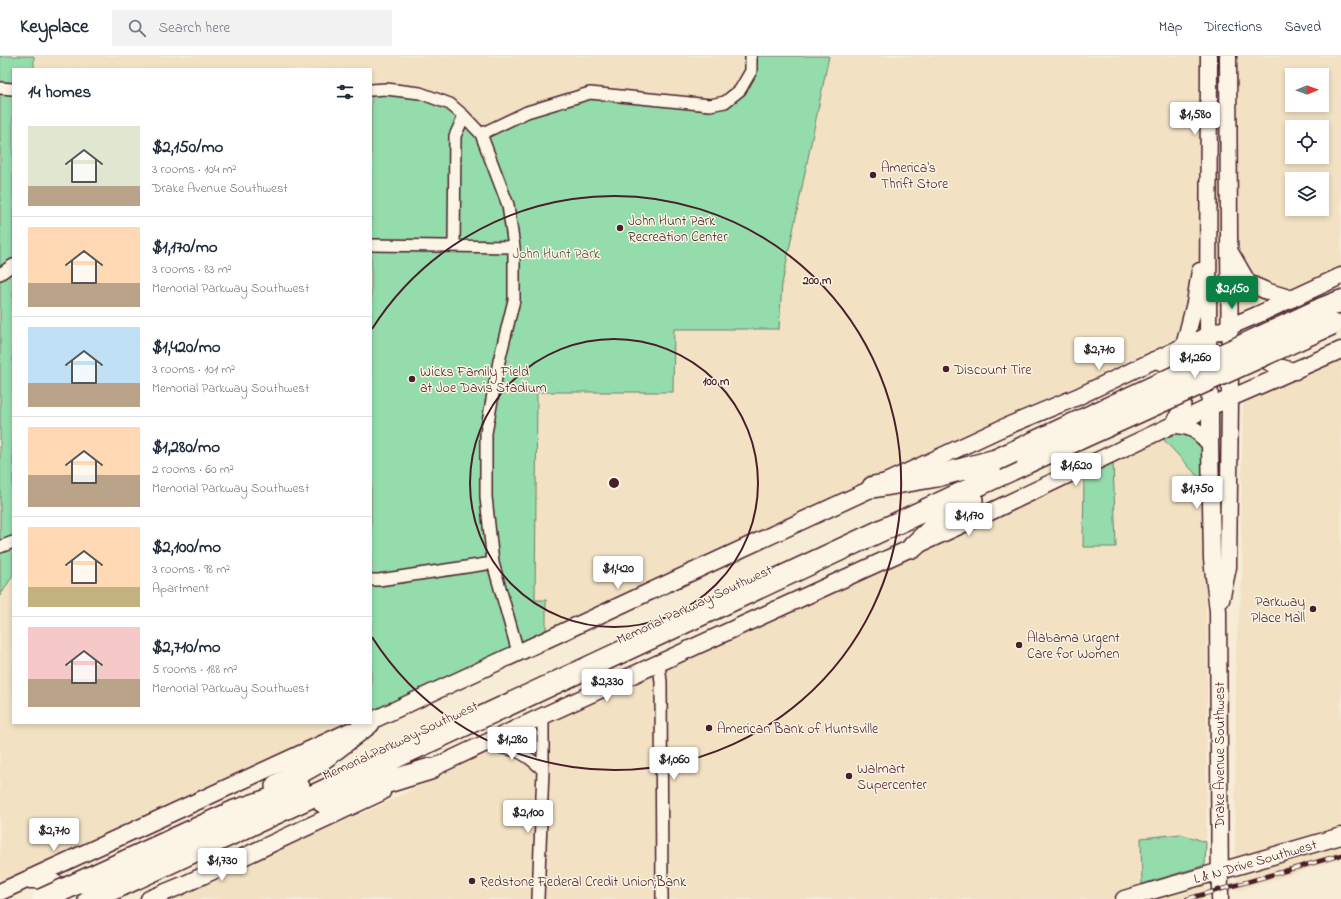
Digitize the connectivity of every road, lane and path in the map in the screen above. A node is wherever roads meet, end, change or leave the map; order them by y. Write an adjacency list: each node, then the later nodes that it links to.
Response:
1 (751, 56): 10 (street)
2 (1209, 60): 3 (street); 7 (main road, Drake Avenue Southwest)
3 (1228, 60): 8 (main road, Drake Avenue Southwest)
4 (0, 88): 5 (street)
5 (12, 89)
6 (372, 90): 9 (street)
7 (1209, 100): 8 (street); 11 (main road, Drake Avenue Southwest)
8 (1228, 101): 15 (main road, Drake Avenue Southwest)
9 (464, 116): 10 (street); 13 (street)
10 (482, 134): 14 (street)
11 (1209, 216): 24 (main road, Drake Avenue Southwest); 25 (main road)
12 (372, 245): 13 (street)
13 (454, 246): 14 (street)
14 (514, 247): 41 (street)
15 (1229, 250): 19 (main road); 23 (main road, Drake Avenue Southwest)
16 (12, 266): 17 (street)
17 (0, 274)
18 (1341, 276): 19 (main road)
19 (1292, 298): 21 (main road)
20 (1341, 301): 22 (highway, Memorial Parkway Southwest)
21 (1267, 310): 23 (main road); 28 (main road)
22 (1334, 319): 33 (highway, Memorial Parkway Southwest, bridge); 34 (highway, Memorial Parkway Southwest, bridge)
23 (1229, 327): 24 (main road); 29 (main road, Drake Avenue Southwest)
24 (1208, 335): 25 (main road); 30 (main road, Drake Avenue Southwest)
25 (1184, 346): 27 (main road)
26 (1341, 350): 28 (main road)
27 (1154, 360): 31 (main road); 35 (main road)
28 (1295, 371): 29 (main road)
29 (1230, 399): 30 (main road); 40 (main road, Drake Avenue Southwest)
30 (1210, 407): 31 (main road); 32 (main road, Drake Avenue Southwest)
31 (1173, 425): 32 (main road); 39 (main road)
32 (1210, 444): 38 (main road, Drake Avenue Southwest)
33 (996, 460): 35 (highway); 54 (highway, Memorial Parkway Southwest)
34 (1028, 462): 39 (highway); 53 (highway, Memorial Parkway Southwest)
35 (873, 487): 44 (main road)
36 (12, 542): 37 (street)
37 (0, 546)
38 (1212, 546): 40 (street); 43 (main road, Drake Avenue Southwest)
39 (913, 547): 45 (main road)
40 (1228, 559): 43 (main road, Drake Avenue Southwest)
41 (493, 563): 42 (street); 44 (street)
42 (372, 580)
43 (1218, 611): 58 (main road, Drake Avenue Southwest)
44 (518, 652): 47 (main road)
45 (659, 664): 46 (main road); 67 (street)
46 (543, 716): 50 (main road); 52 (street)
47 (372, 720)
48 (364, 724): 56 (main road)
49 (366, 724): 54 (highway)
50 (484, 745): 51 (main road); 52 (street)
51 (430, 769): 53 (highway); 65 (main road)
52 (543, 770): 66 (street)
53 (283, 810): 57 (highway, Memorial Parkway Southwest)
54 (235, 812): 57 (highway, Memorial Parkway Southwest)
55 (1341, 836): 58 (main road, L & N Drive Southwest)
56 (95, 848): 59 (main road); 64 (main road)
57 (131, 870): 61 (highway, Memorial Parkway Southwest, bridge); 63 (highway, Memorial Parkway Southwest, bridge)
58 (1219, 871): 68 (main road, L & N Drive Southwest); 69 (main road, Drake Avenue Southwest)
59 (24, 880): 60 (main road); 62 (main road)
60 (0, 892)
61 (43, 899)
62 (69, 899)
63 (91, 899)
64 (100, 899)
65 (149, 899)
66 (538, 899)
67 (662, 899)
68 (1124, 899)
69 (1220, 899)

